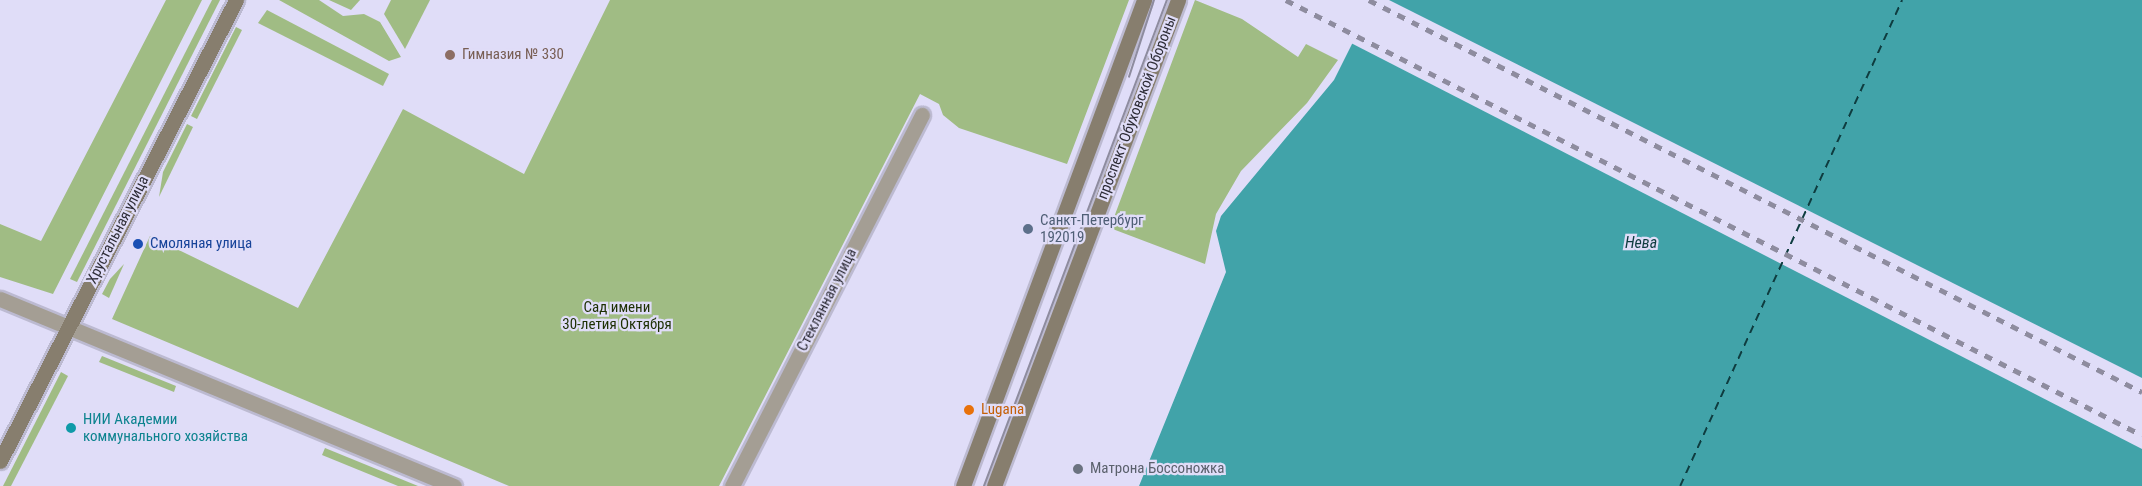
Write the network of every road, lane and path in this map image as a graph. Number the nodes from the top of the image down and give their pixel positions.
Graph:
1 (236, 0) edge
2 (1144, 0) edge
3 (1178, 0) edge
4 (922, 115) dead end
5 (0, 299) edge
6 (69, 327) junction
7 (0, 460) edge
8 (454, 486) edge
9 (732, 486) edge
10 (963, 486) edge
11 (994, 486) edge

1 - 6 main road, Хрустальная улица
2 - 10 main road, проспект Обуховской Обороны
3 - 11 main road, проспект Обуховской Обороны
4 - 9 street, Стеклянная улица
5 - 6 street
6 - 7 main road, Хрустальная улица
6 - 8 street

